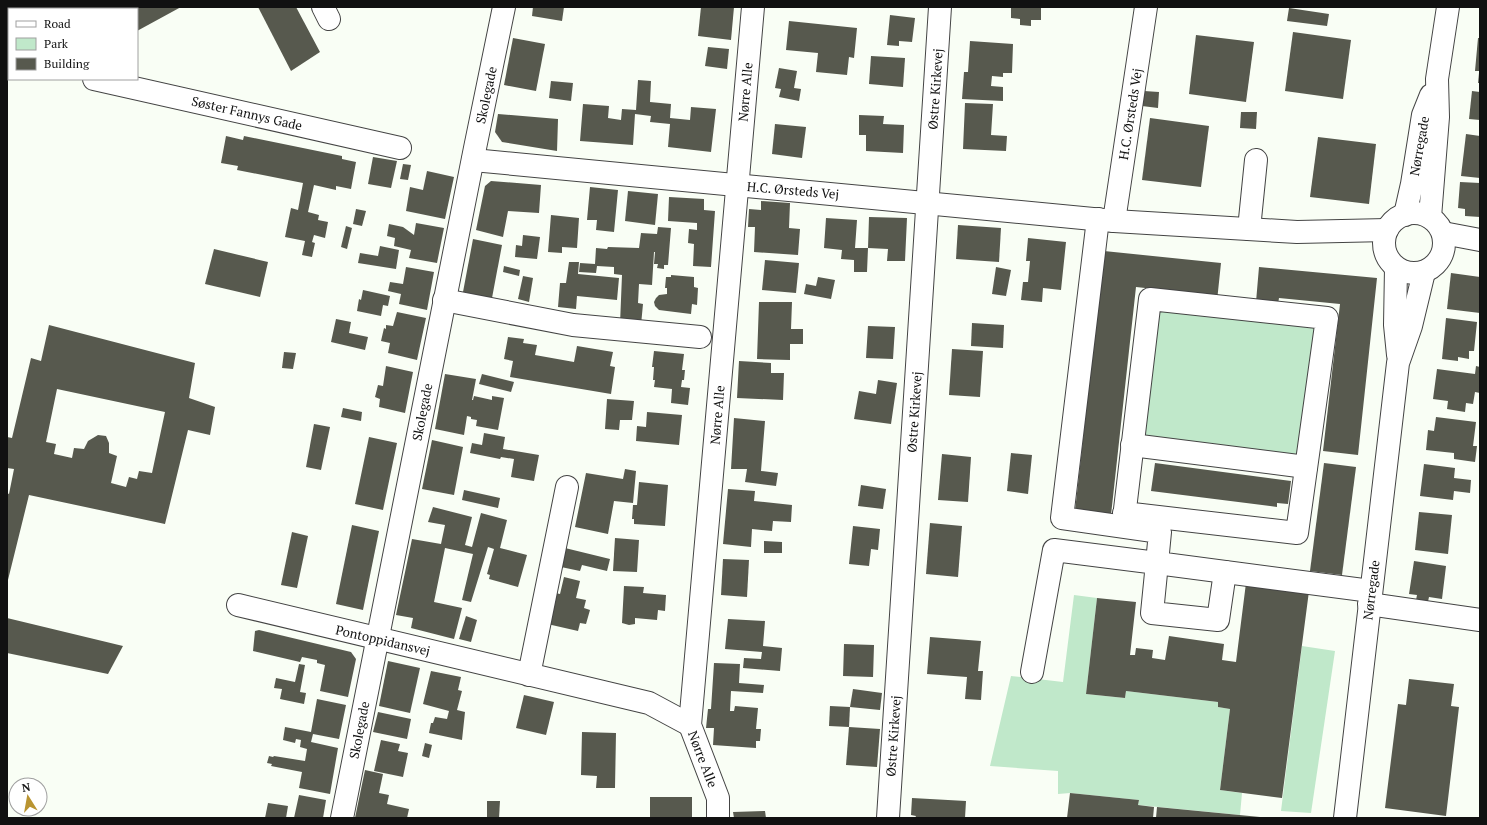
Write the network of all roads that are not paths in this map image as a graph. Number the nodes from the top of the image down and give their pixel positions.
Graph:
1 (504, 7) edge
2 (753, 7) edge
3 (940, 7) edge
4 (1146, 7) edge
5 (1448, 7) edge
6 (1437, 79) junction
7 (98, 80) edge
8 (400, 148) dead end
9 (472, 160) junction
10 (1256, 160) dead end
11 (737, 185) junction
12 (927, 203) junction
13 (1405, 215) junction
14 (1106, 220) junction
15 (1249, 229) junction
16 (1438, 234) junction
17 (1386, 239) junction
18 (1480, 240) edge
19 (1480, 252) edge
20 (1396, 268) junction
21 (1424, 272) junction
22 (444, 300) junction
23 (700, 337) dead end
24 (1398, 363) junction
25 (1132, 445) junction
26 (1306, 467) junction
27 (567, 487) dead end
28 (1123, 520) junction
29 (1157, 563) junction
30 (1224, 572) junction
31 (1370, 598) junction
32 (238, 605) dead end
33 (1480, 620) edge
34 (377, 639) junction
35 (1032, 672) dead end
36 (529, 675) junction
37 (690, 726) junction
38 (342, 818) edge
39 (718, 818) edge
40 (888, 818) edge
41 (1344, 818) edge

1 - 9 street, Skolegade
2 - 11 street, Nørre Alle
3 - 12 street, Østre Kirkevej
4 - 14 street, H.C. Ørsteds Vej
5 - 6 street, Nørregade
6 - 13 street, Nørregade
6 - 16 street, Nørregade
7 - 8 street, Søster Fannys Gade
9 - 11 street, H.C. Ørsteds Vej
9 - 22 street, Skolegade
10 - 15 street
11 - 12 street, H.C. Ørsteds Vej
11 - 37 street, Nørre Alle
12 - 14 street, H.C. Ørsteds Vej
12 - 40 street, Østre Kirkevej
13 - 16 street
13 - 17 street
14 - 15 street, H.C. Ørsteds Vej
14 - 28 street
15 - 17 street, H.C. Ørsteds Vej
16 - 18 street
16 - 19 street
16 - 21 street
17 - 20 street
20 - 21 street
20 - 24 street, Nørregade
21 - 24 street, Nørregade
22 - 23 street
22 - 34 street, Skolegade
24 - 31 street, Nørregade
25 - 26 street
25 - 26 street
25 - 28 street
26 - 28 street
27 - 36 street
28 - 29 street
29 - 30 street
29 - 30 street
29 - 35 street
30 - 31 street
31 - 33 street
31 - 41 street, Nørregade
32 - 34 street, Pontoppidansvej
34 - 36 street, Pontoppidansvej
34 - 38 street, Skolegade
36 - 37 street, Pontoppidansvej
37 - 39 street, Nørre Alle

